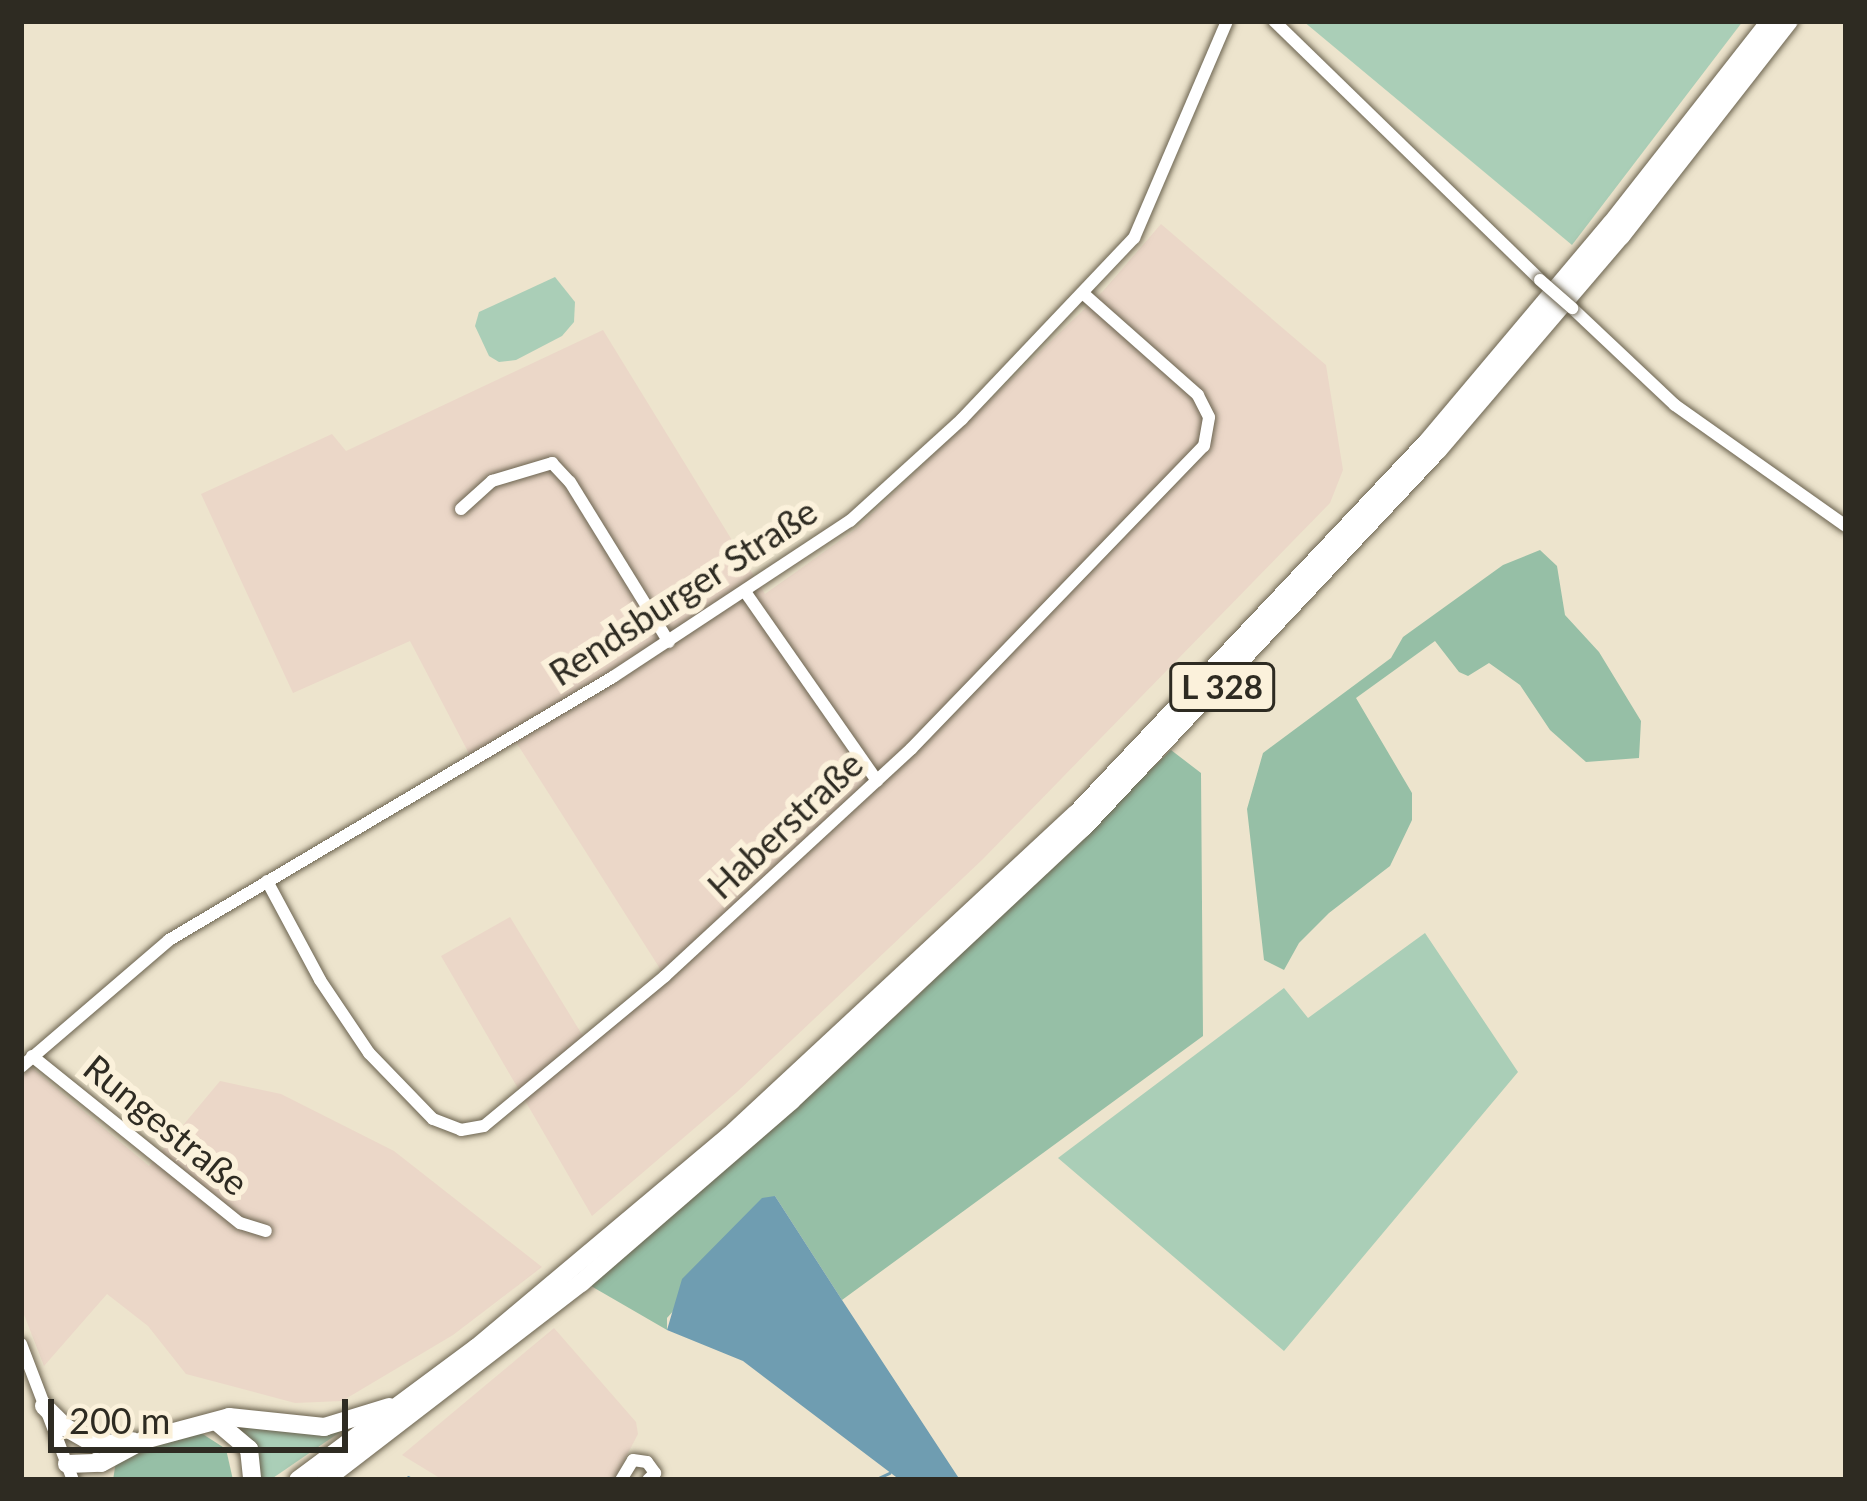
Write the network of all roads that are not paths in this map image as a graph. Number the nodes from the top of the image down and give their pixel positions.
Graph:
1 (1227, 21) edge
2 (1274, 21) edge
3 (1770, 21) edge
4 (1789, 21) edge
5 (1085, 295) junction
6 (461, 509) dead end
7 (1846, 526) edge
8 (746, 593) junction
9 (669, 642) junction
10 (877, 781) junction
11 (267, 881) junction
12 (27, 1061) edge
13 (266, 1231) dead end
14 (21, 1344) edge
15 (410, 1400) junction
16 (44, 1406) junction
17 (217, 1422) junction
18 (400, 1426) junction
19 (96, 1463) edge
20 (70, 1472) edge
21 (252, 1480) edge
22 (298, 1480) edge
23 (325, 1480) edge
24 (341, 1480) edge
25 (621, 1480) edge
26 (648, 1480) edge

1 - 5 street, Rendsburger Straße
2 - 7 street, bridge
3 - 15 highway, L 328
4 - 18 highway, L 328
5 - 8 street, Rendsburger Straße
5 - 10 street, Haberstraße
6 - 9 street
8 - 9 street, Rendsburger Straße
8 - 10 street
9 - 11 street, Rendsburger Straße
10 - 11 street, Haberstraße
11 - 12 street, Rendsburger Straße
12 - 13 street, Rungestraße
14 - 16 street
15 - 17 highway
15 - 22 highway, L 328
16 - 19 highway
16 - 20 street
17 - 19 highway
17 - 21 highway
18 - 23 highway, L 328
18 - 24 highway
19 - 20 highway
25 - 26 street

